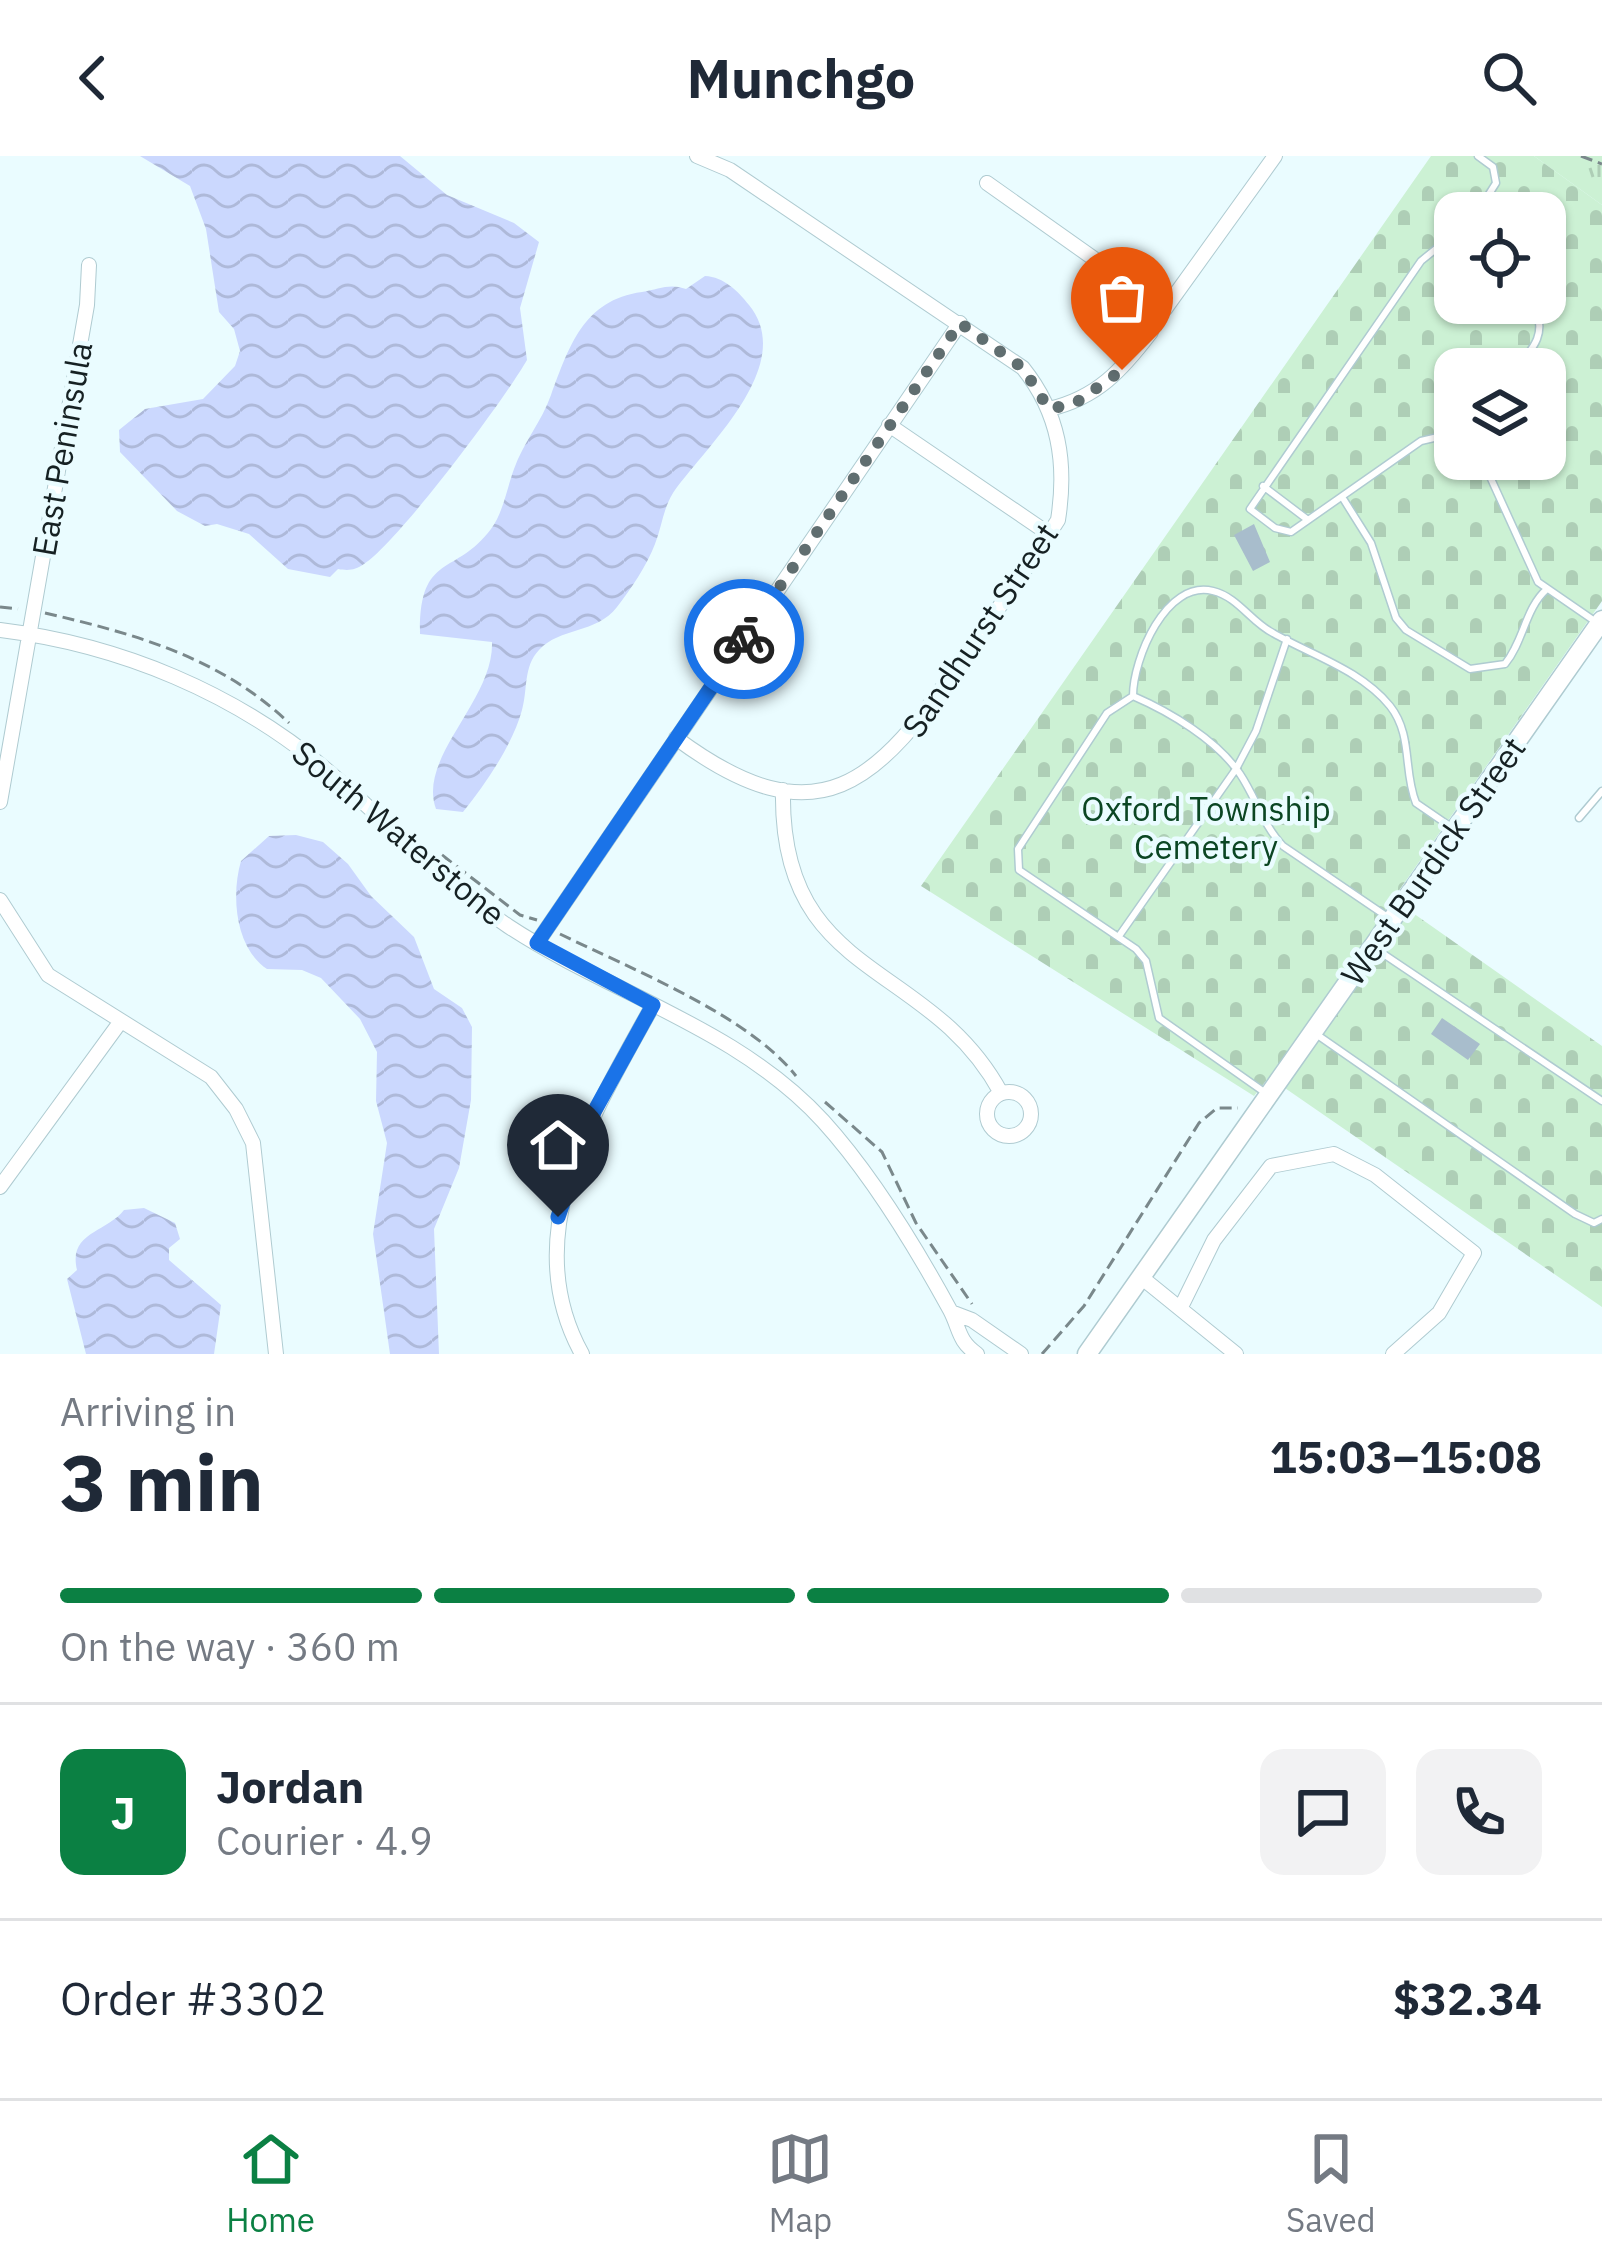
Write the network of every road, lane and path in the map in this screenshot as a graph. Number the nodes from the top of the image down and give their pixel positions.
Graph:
1 (697, 156) edge
2 (1275, 156) edge
3 (1478, 156) edge
4 (1581, 156) edge
5 (1602, 164) edge
6 (987, 182) dead end
7 (1491, 192) edge
8 (1434, 250) edge
9 (89, 265) dead end
10 (1158, 304) junction
11 (960, 323) junction
12 (1151, 332) dead end
13 (1106, 363) dead end
14 (1049, 409) junction
15 (889, 425) junction
16 (1434, 438) edge
17 (1491, 480) edge
18 (1263, 486) junction
19 (1344, 499) junction
20 (1310, 521) junction
21 (1049, 534) junction
22 (1547, 589) junction
23 (1600, 622) edge
24 (0, 630) edge
25 (31, 634) junction
26 (1287, 639) junction
27 (1133, 697) junction
28 (676, 738) junction
29 (1236, 769) junction
30 (783, 790) junction
31 (1602, 791) edge
32 (0, 802) edge
33 (1579, 818) dead end
34 (1455, 830) junction
35 (0, 900) edge
36 (1392, 920) junction
37 (1119, 936) junction
38 (537, 943) junction
39 (1373, 947) junction
40 (653, 1005) junction
41 (121, 1021) junction
42 (1313, 1032) junction
43 (1001, 1093) dead end
44 (1267, 1099) junction
45 (1602, 1101) edge
46 (1239, 1108) dead end
47 (0, 1186) edge
48 (1602, 1219) edge
49 (1141, 1277) junction
50 (1180, 1307) junction
51 (951, 1312) junction
52 (276, 1354) edge
53 (582, 1354) edge
54 (977, 1354) edge
55 (1021, 1354) edge
56 (1042, 1354) edge
57 (1087, 1354) edge
58 (1236, 1354) edge
59 (1393, 1354) edge

1 - 11 street
2 - 10 street
3 - 7 lane
4 - 5 path
6 - 10 street
8 - 18 lane
9 - 25 street, East Peninsula
10 - 13 path
11 - 14 street
11 - 15 street
12 - 14 street
14 - 21 street, Sandhurst Street
15 - 21 street
15 - 28 street
16 - 19 lane
17 - 22 lane
18 - 20 lane
18 - 20 lane
19 - 20 lane
19 - 22 lane
21 - 30 street, Sandhurst Street
22 - 23 lane
23 - 34 street, West Burdick Street
24 - 25 street, South Waterstone
25 - 32 street, East Peninsula
25 - 38 street, South Waterstone
26 - 27 lane
26 - 29 lane
26 - 34 lane
27 - 29 lane
27 - 37 lane
28 - 30 street, Sandhurst Street
28 - 38 street
29 - 36 lane
29 - 37 lane
30 - 43 street
31 - 33 lane
34 - 36 street, West Burdick Street
35 - 41 street
36 - 39 street, West Burdick Street
37 - 44 lane
38 - 40 street, South Waterstone
39 - 42 street, West Burdick Street
39 - 45 lane
40 - 51 street, South Waterstone
40 - 53 street
41 - 47 street
41 - 52 street
42 - 44 street, West Burdick Street
42 - 48 lane
44 - 49 street, West Burdick Street
46 - 56 path
49 - 50 street
49 - 57 street, West Burdick Street
50 - 58 street
50 - 59 street
51 - 54 street, South Waterstone
51 - 55 street, South Waterstone

